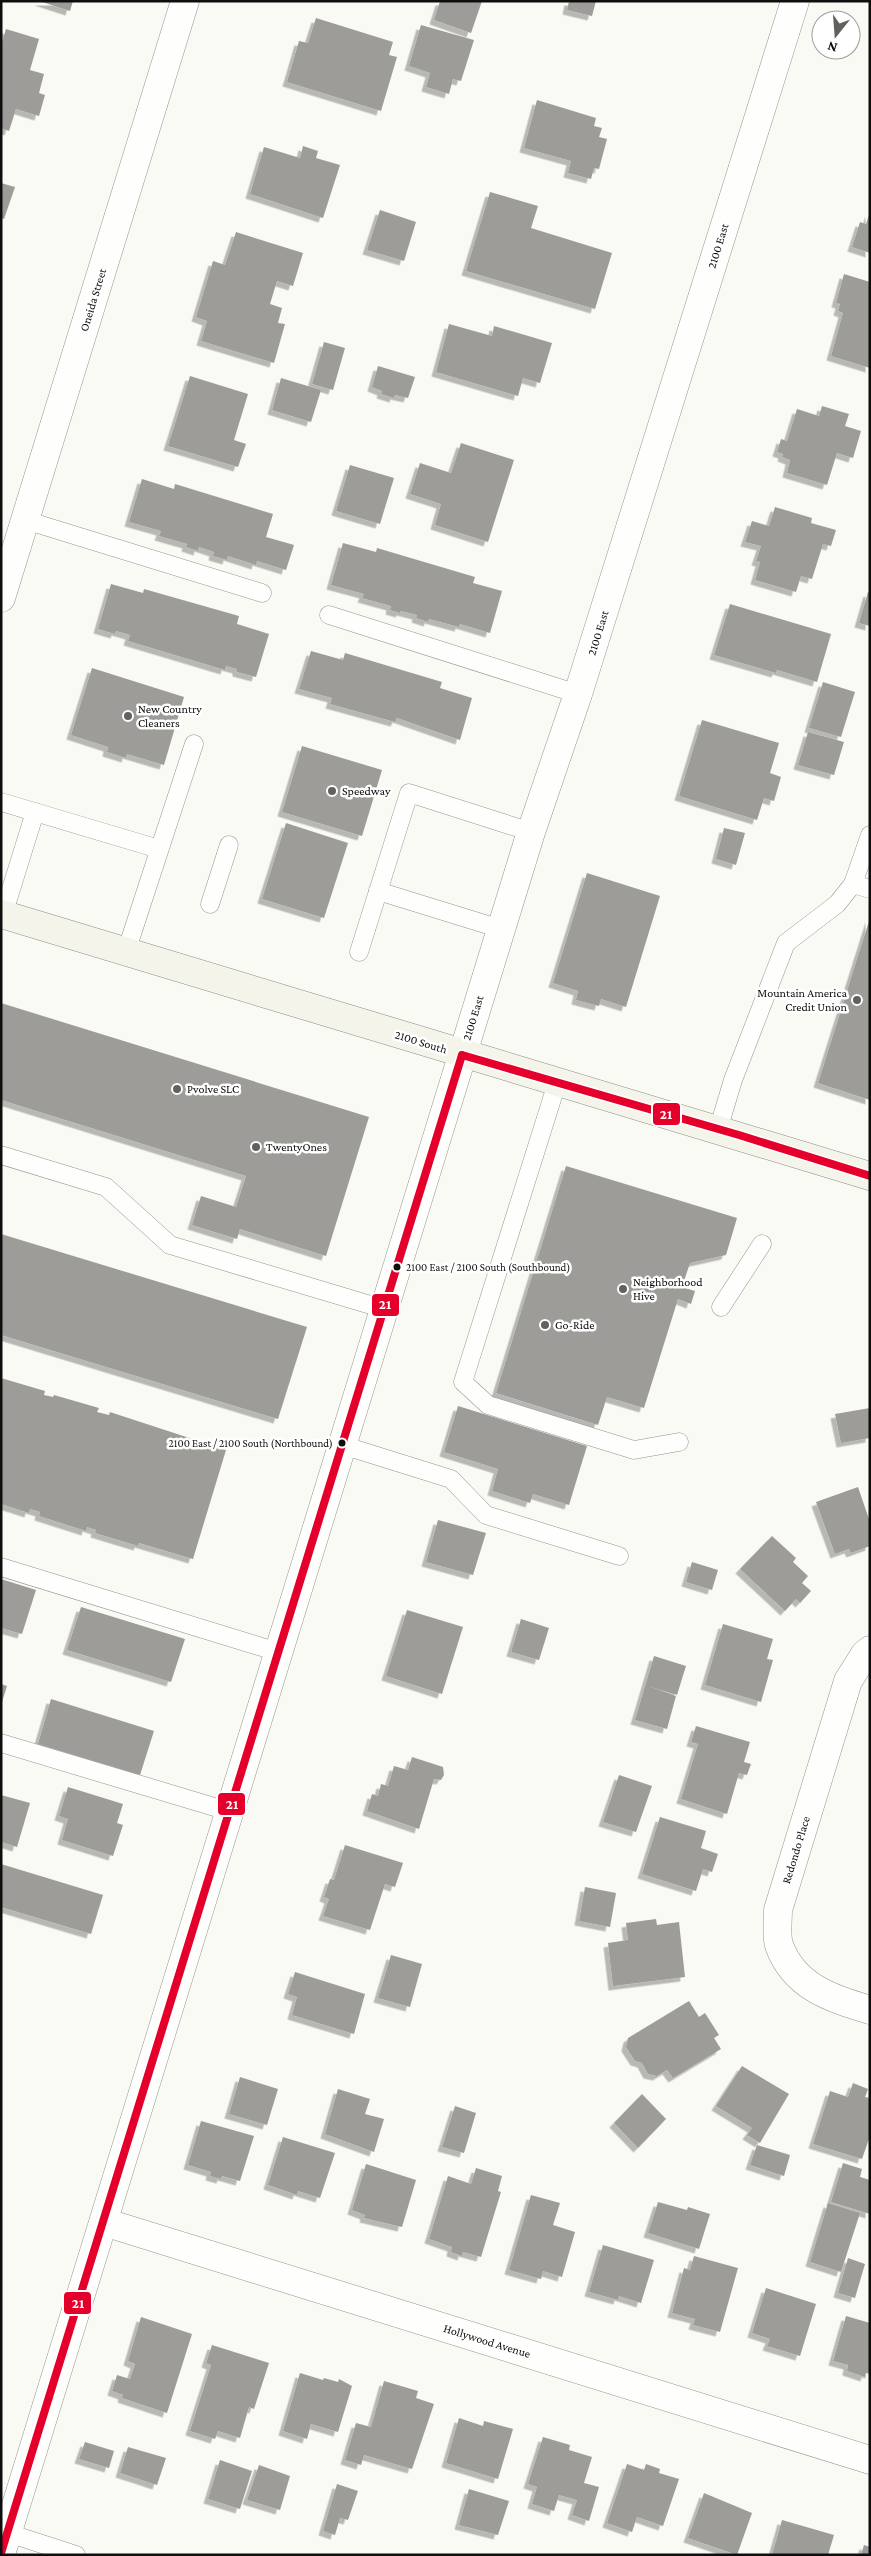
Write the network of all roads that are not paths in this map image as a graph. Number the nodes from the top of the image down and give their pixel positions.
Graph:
1 (185, 1) edge
2 (794, 1) edge
3 (25, 520) junction
4 (262, 593) dead end
5 (1, 598) edge
6 (329, 615) dead end
7 (578, 694) junction
8 (194, 744) dead end
9 (1, 802) edge
10 (35, 812) junction
11 (531, 832) junction
12 (870, 835) edge
13 (229, 845) dead end
14 (160, 849) junction
15 (853, 884) junction
16 (870, 889) edge
17 (378, 891) junction
18 (210, 904) dead end
19 (2, 914) edge
20 (500, 929) junction
21 (126, 952) junction
22 (359, 952) dead end
23 (462, 1055) junction
24 (557, 1083) junction
25 (718, 1130) junction
26 (1, 1155) edge
27 (870, 1176) edge
28 (762, 1244) dead end
29 (721, 1307) dead end
30 (384, 1309) junction
31 (679, 1442) dead end
32 (342, 1445) junction
33 (619, 1556) dead end
34 (1, 1567) edge
35 (870, 1650) edge
36 (278, 1652) junction
37 (1, 1743) edge
38 (231, 1812) junction
39 (870, 2010) edge
40 (104, 2222) junction
41 (870, 2460) edge
42 (5, 2543) edge
43 (76, 2555) edge

1 - 3 street, Oneida Street
2 - 7 street, 2100 East
3 - 4 lane
3 - 5 street, Oneida Street
6 - 7 lane
7 - 11 street, 2100 East
8 - 14 lane
9 - 10 lane
10 - 14 lane
10 - 19 lane
11 - 17 lane
11 - 20 street, 2100 East
12 - 15 lane
13 - 18 lane
14 - 21 lane
15 - 16 lane
15 - 25 lane
17 - 20 lane
17 - 22 lane
19 - 21 main road, 2100 South
20 - 23 street, 2100 East
21 - 23 main road, 2100 South
23 - 24 main road, 2100 South
23 - 30 street, 2100 East
24 - 25 main road, 2100 South
24 - 31 lane
25 - 27 main road, 2100 South
26 - 30 lane
28 - 29 lane
30 - 32 street, 2100 East
32 - 33 lane
32 - 36 street, 2100 East
34 - 36 lane
35 - 39 street, Redondo Place
36 - 38 street, 2100 East
37 - 38 lane
38 - 40 street, 2100 East
40 - 41 street, Hollywood Avenue
40 - 42 street, 2100 East
42 - 43 lane

